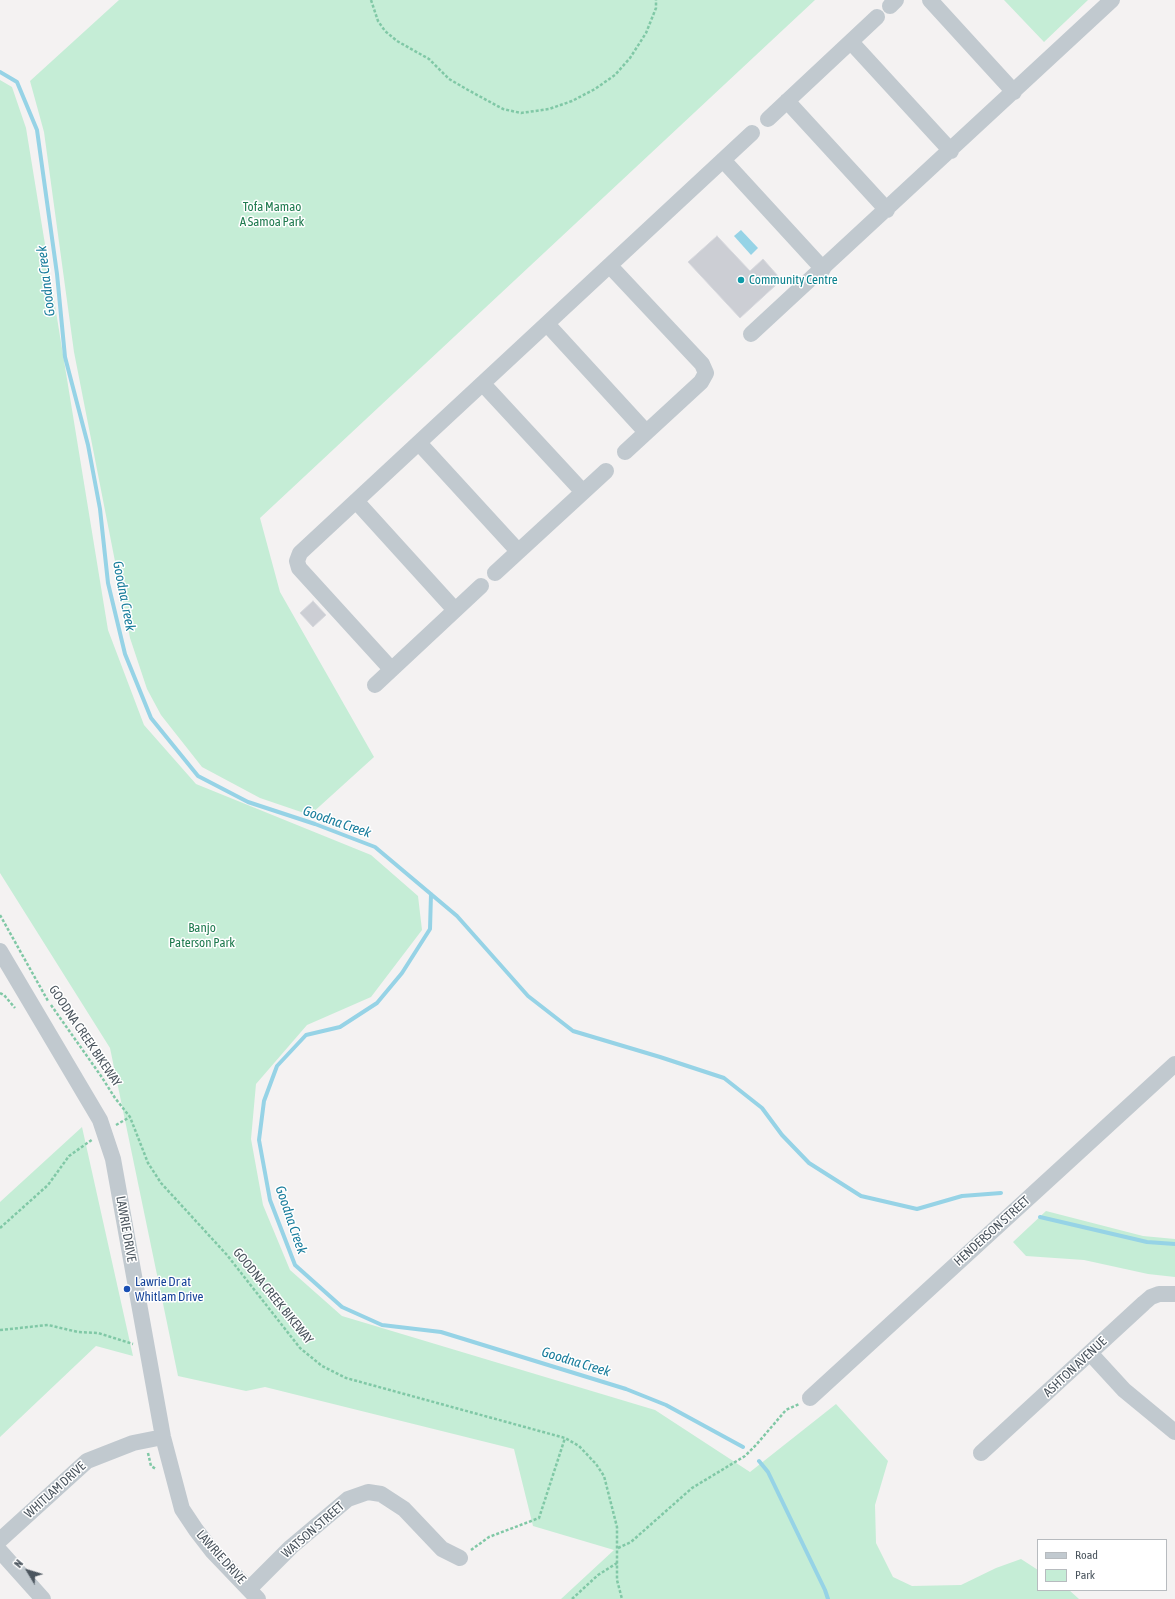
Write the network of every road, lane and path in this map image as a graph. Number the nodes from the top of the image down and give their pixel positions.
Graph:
1 (371, 0) edge
2 (656, 0) edge
3 (930, 0) edge
4 (1112, 0) edge
5 (877, 17) dead end
6 (851, 42) junction
7 (1014, 92) junction
8 (787, 100) junction
9 (768, 119) dead end
10 (752, 133) dead end
11 (951, 150) junction
12 (723, 160) junction
13 (887, 210) junction
14 (610, 266) junction
15 (823, 269) junction
16 (547, 324) junction
17 (751, 334) dead end
18 (483, 384) junction
19 (646, 432) junction
20 (419, 442) junction
21 (626, 452) dead end
22 (606, 471) dead end
23 (583, 492) junction
24 (356, 502) junction
25 (518, 551) junction
26 (495, 573) dead end
27 (481, 586) dead end
28 (455, 610) junction
29 (391, 669) junction
30 (375, 684) dead end
31 (0, 915) edge
32 (1, 958) edge
33 (1175, 1064) edge
34 (104, 1132) junction
35 (0, 1228) edge
36 (1175, 1294) edge
37 (0, 1330) edge
38 (136, 1346) dead end
39 (1090, 1353) junction
40 (810, 1398) joint
41 (1175, 1432) edge
42 (163, 1437) junction
43 (564, 1438) junction
44 (981, 1453) dead end
45 (0, 1540) edge
46 (618, 1548) junction
47 (0, 1551) edge
48 (460, 1558) joint
49 (618, 1563) junction
50 (254, 1594) edge
51 (43, 1599) edge
52 (572, 1599) edge
53 (622, 1599) edge

1 - 2 path
3 - 7 street
4 - 7 street
5 - 6 street
6 - 8 street
6 - 11 street
7 - 11 street
8 - 9 street
8 - 13 street
10 - 12 street
11 - 13 street
12 - 14 street
12 - 15 street
13 - 15 street
14 - 16 street
14 - 19 street
15 - 17 street
16 - 18 street
16 - 19 street
18 - 20 street
18 - 23 street
19 - 21 street
20 - 24 street
20 - 25 street
22 - 23 street
23 - 25 street
24 - 28 street
24 - 29 street
25 - 26 street
27 - 28 street
28 - 29 street
29 - 30 street
31 - 43 path, GOODNA CREEK BIKEWAY
32 - 34 street, LAWRIE DRIVE
33 - 40 street, HENDERSON STREET
34 - 35 path
34 - 42 street, LAWRIE DRIVE
36 - 39 street, ASHTON AVENUE
37 - 38 path
39 - 41 street
39 - 44 street, ASHTON AVENUE
40 - 46 path
42 - 45 street, WHITLAM DRIVE
42 - 50 street, LAWRIE DRIVE
43 - 46 path, GOODNA CREEK BIKEWAY
43 - 48 path
46 - 49 path, GOODNA CREEK BIKEWAY
47 - 51 street
48 - 50 street, WATSON STREET
49 - 52 path
49 - 53 path, GOODNA CREEK BIKEWAY

